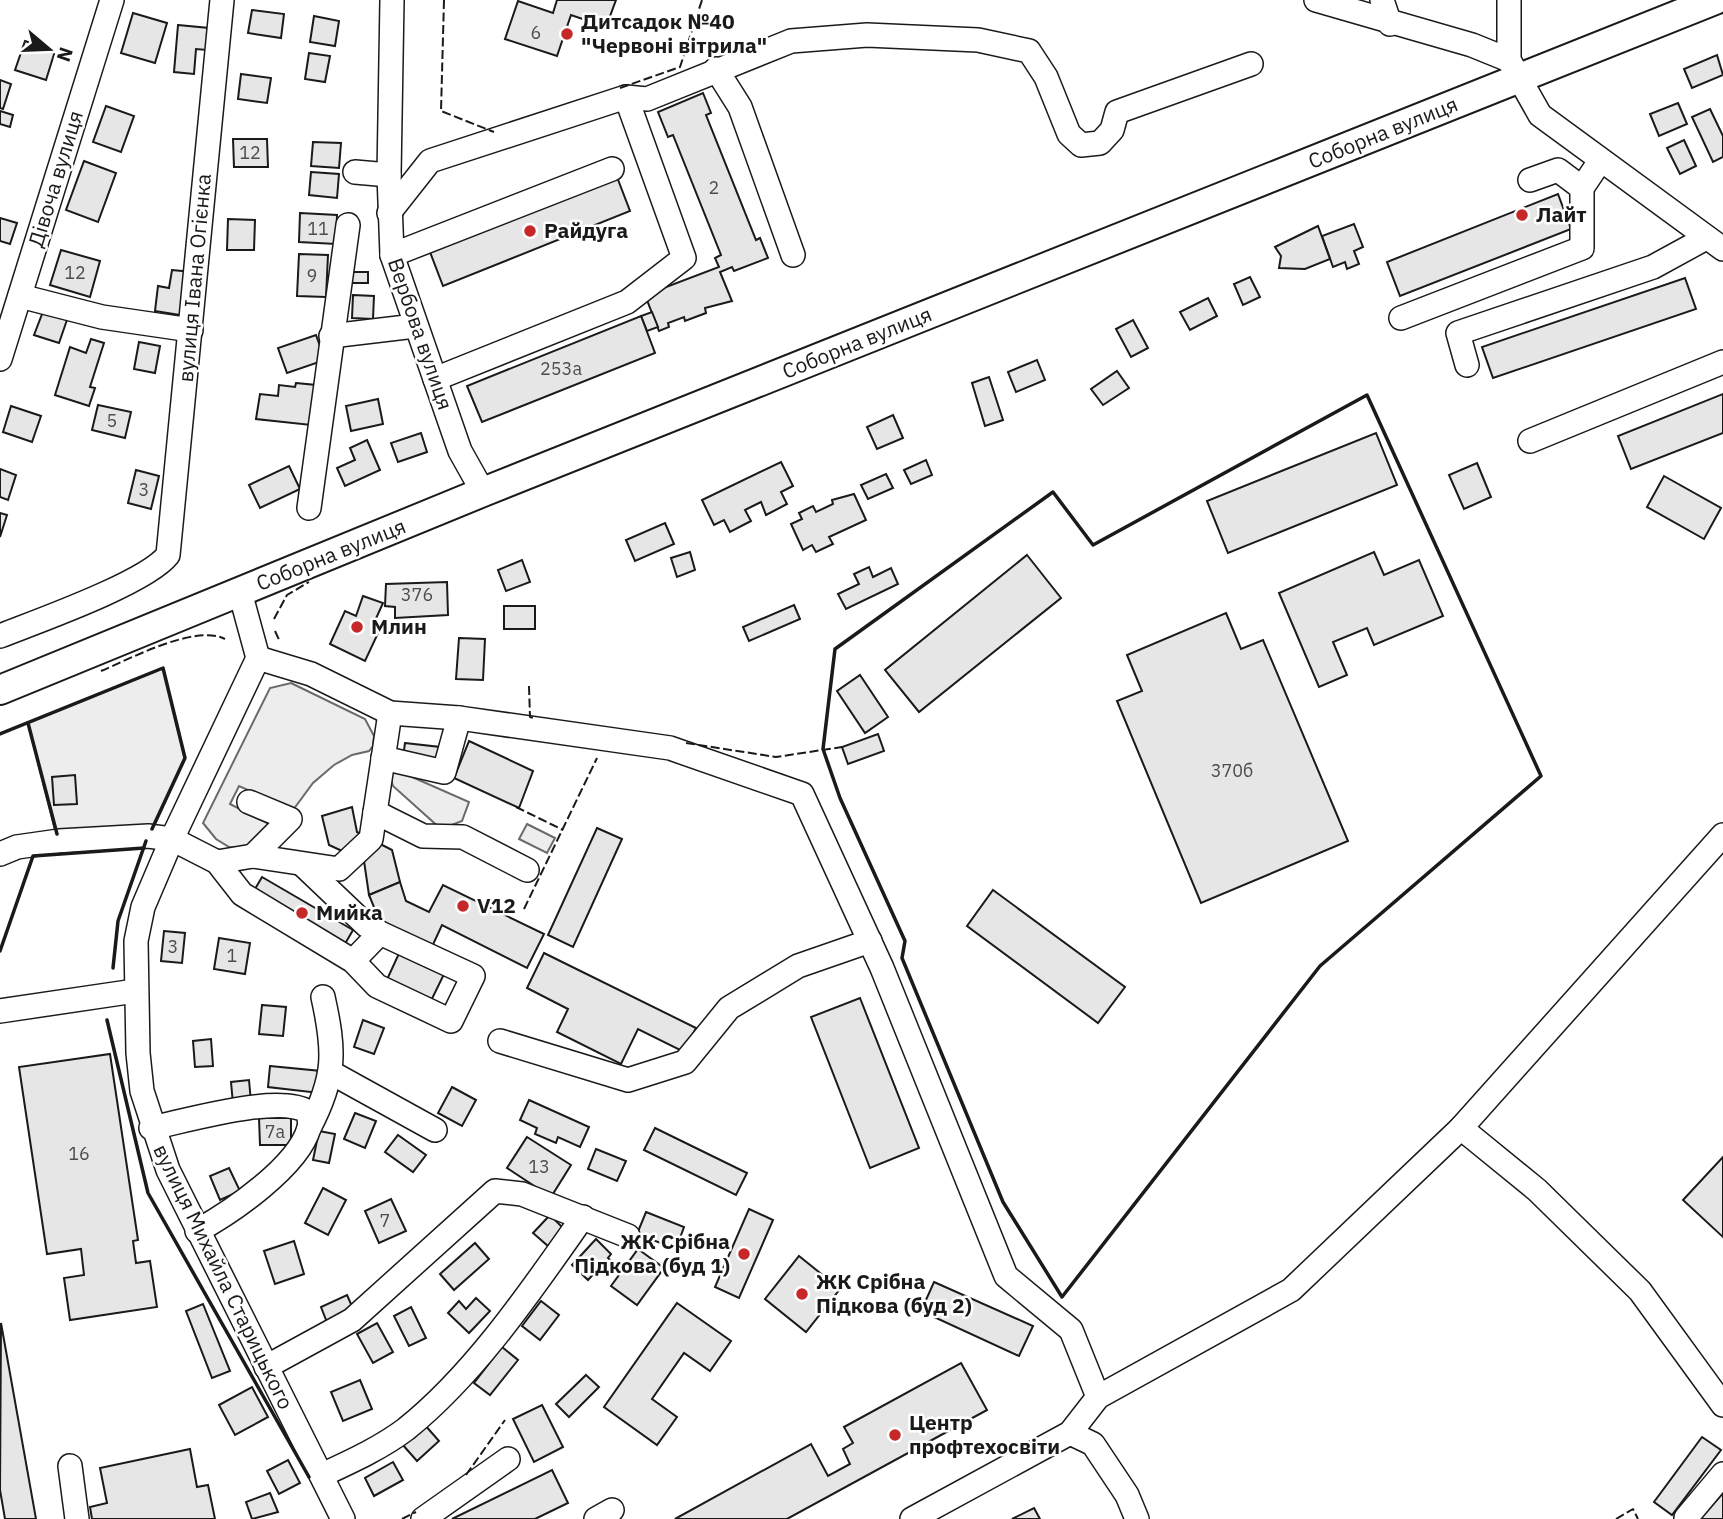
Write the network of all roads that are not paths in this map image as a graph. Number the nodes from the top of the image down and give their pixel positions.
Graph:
1 (112, 0) edge
2 (222, 0) edge
3 (392, 0) edge
4 (1317, 0) edge
5 (1382, 0) edge
6 (1509, 0) edge
7 (1715, 0) edge
8 (1390, 24) junction
9 (1251, 64) dead end
10 (716, 69) junction
11 (1513, 69) junction
12 (626, 97) junction
13 (1600, 161) junction
14 (612, 169) dead end
15 (355, 173) dead end
16 (389, 175) junction
17 (1530, 180) dead end
18 (1582, 188) junction
19 (389, 213) junction
20 (348, 225) dead end
21 (1714, 244) edge
22 (392, 255) junction
23 (793, 255) dead end
24 (20, 296) junction
25 (1401, 318) dead end
26 (415, 326) junction
27 (191, 330) junction
28 (331, 336) junction
29 (0, 359) edge
30 (1723, 362) edge
31 (1467, 365) dead end
32 (435, 379) junction
33 (1530, 441) dead end
34 (483, 492) junction
35 (309, 508) dead end
36 (240, 592) junction
37 (0, 636) edge
38 (258, 658) junction
39 (0, 691) edge
40 (390, 713) junction
41 (459, 718) junction
42 (383, 758) junction
43 (249, 802) dead end
44 (375, 812) junction
45 (1723, 835) edge
46 (172, 839) junction
47 (0, 854) edge
48 (253, 856) junction
49 (217, 862) junction
50 (303, 865) junction
51 (527, 870) dead end
52 (380, 933) junction
53 (870, 941) junction
54 (353, 961) junction
55 (135, 991) junction
56 (323, 997) dead end
57 (0, 1011) edge
58 (500, 1041) dead end
59 (330, 1072) junction
60 (151, 1128) junction
61 (310, 1128) junction
62 (1461, 1128) junction
63 (435, 1130) dead end
64 (583, 1216) junction
65 (197, 1231) junction
66 (628, 1236) dead end
67 (266, 1367) junction
68 (1699, 1371) junction
69 (1723, 1376) edge
70 (1098, 1397) junction
71 (1723, 1405) edge
72 (1070, 1433) junction
73 (508, 1459) dead end
74 (70, 1466) dead end
75 (1723, 1474) edge
76 (322, 1475) junction
77 (1685, 1518) edge
78 (77, 1519) edge
79 (343, 1519) edge
80 (423, 1519) edge
81 (912, 1519) edge
82 (1137, 1519) edge

1 - 24 street, Дівоча вулиця
2 - 27 street, вулиця Івана Огієнка
3 - 16 street, Вербова вулиця
4 - 8 street
5 - 8 street
6 - 11 street
7 - 11 main road, Соборна вулиця
8 - 11 street
9 - 10 street
10 - 12 street
10 - 23 street
11 - 13 street
11 - 34 main road, Соборна вулиця
12 - 19 street
12 - 32 street
13 - 18 street
13 - 21 street
14 - 22 street
15 - 16 street
16 - 19 street, Вербова вулиця
17 - 18 street
18 - 25 street
19 - 22 street, Вербова вулиця
20 - 28 street
21 - 31 street
22 - 26 street, Вербова вулиця
24 - 27 street
24 - 29 street, Дівоча вулиця
26 - 28 street
26 - 32 street, Вербова вулиця
27 - 37 street, вулиця Івана Огієнка
28 - 35 street
30 - 33 street
32 - 34 street, Вербова вулиця
34 - 36 main road, Соборна вулиця
36 - 38 street
36 - 39 main road, Соборна вулиця
38 - 40 street
38 - 46 street, вулиця Михайла Старицького
40 - 41 street
40 - 42 street
41 - 42 street
41 - 53 street
42 - 44 street
43 - 48 street
44 - 50 street
44 - 51 street
45 - 62 street
46 - 47 street
46 - 49 street
46 - 55 street, вулиця Михайла Старицького
48 - 49 street
48 - 50 street
49 - 54 street
50 - 52 street
52 - 54 street
52 - 54 street
53 - 58 street
53 - 70 street
55 - 57 street
55 - 60 street, вулиця Михайла Старицького
56 - 59 street
59 - 61 street
59 - 63 street
60 - 61 street
60 - 65 street, вулиця Михайла Старицького
61 - 65 street
62 - 68 street
62 - 70 street
64 - 66 street
64 - 67 street
64 - 76 street
65 - 67 street, вулиця Михайла Старицького
67 - 76 street, вулиця Михайла Старицького
68 - 69 street
68 - 71 street
70 - 72 street
72 - 81 street
72 - 82 street
73 - 80 street
74 - 78 street
75 - 77 street
76 - 79 street, вулиця Михайла Старицького

